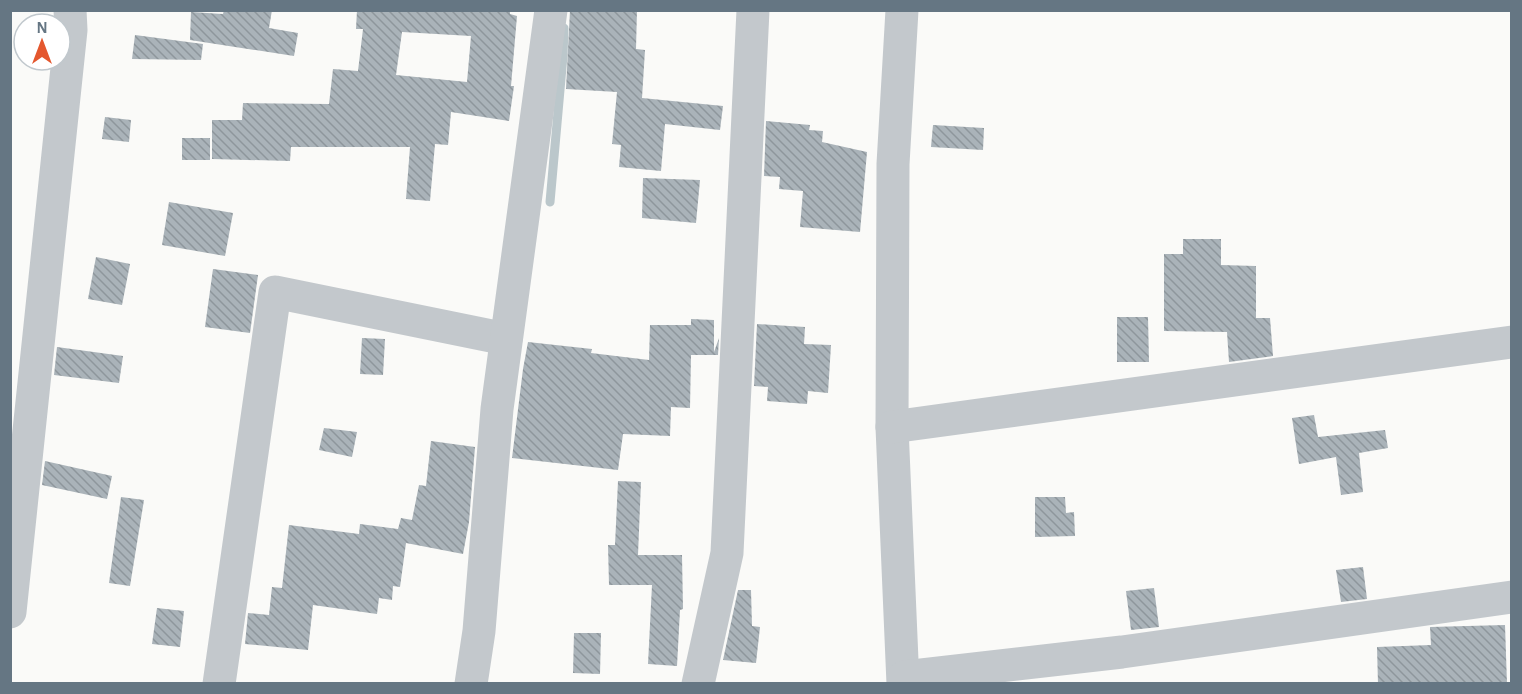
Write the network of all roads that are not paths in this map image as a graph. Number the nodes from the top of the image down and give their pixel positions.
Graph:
1 (70, 10) edge
2 (551, 10) edge
3 (753, 10) edge
4 (902, 10) edge
5 (506, 339) junction
6 (1512, 342) edge
7 (892, 427) junction
8 (1512, 597) edge
9 (10, 612) edge
10 (904, 680) edge
11 (219, 684) edge
12 (471, 684) edge
13 (698, 684) edge

1 - 9 street
2 - 5 street
3 - 13 street
4 - 7 street
5 - 11 street
5 - 12 street
6 - 7 street
7 - 10 street
8 - 10 street

